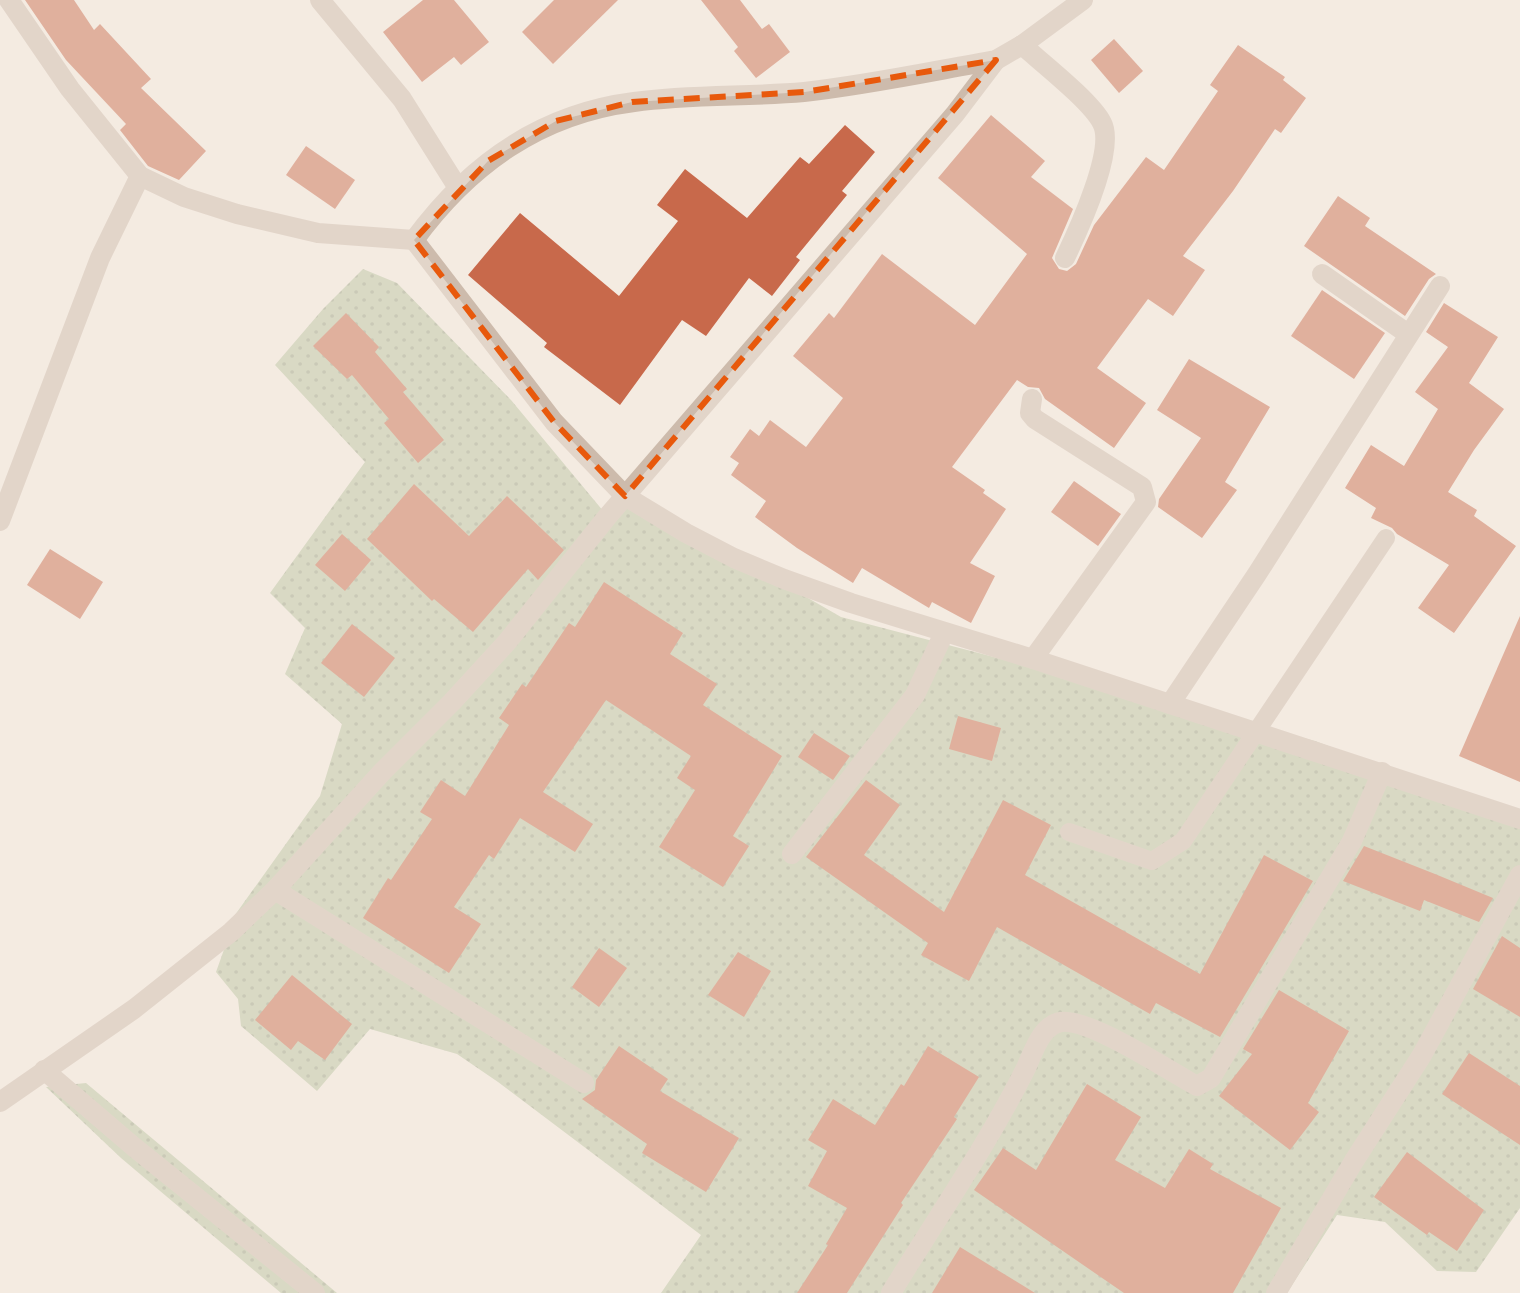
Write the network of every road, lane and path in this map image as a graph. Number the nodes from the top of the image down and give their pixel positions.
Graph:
1 (9, 0) edge
2 (320, 0) edge
3 (1083, 0) edge
4 (1022, 45) junction
5 (996, 60) junction
6 (140, 176) junction
7 (458, 188) junction
8 (414, 240) junction
9 (1065, 258) dead end
10 (1322, 274) dead end
11 (1440, 286) dead end
12 (1408, 334) junction
13 (1032, 399) dead end
14 (625, 496) junction
15 (0, 521) edge
16 (1386, 538) dead end
17 (944, 633) junction
18 (1033, 659) junction
19 (1170, 704) junction
20 (1256, 731) junction
21 (1382, 772) junction
22 (1520, 819) edge
23 (1069, 832) dead end
24 (792, 854) dead end
25 (1519, 877) edge
26 (275, 890) junction
27 (44, 1070) junction
28 (584, 1083) dead end
29 (0, 1102) edge
30 (315, 1293) edge
31 (891, 1293) edge
32 (1276, 1293) edge

1 - 6 street
2 - 7 street
3 - 4 street
4 - 5 street
4 - 9 street
5 - 7 street
5 - 14 street
6 - 8 street
6 - 15 street
7 - 8 street
8 - 14 street
10 - 12 street
11 - 12 street
12 - 19 street
13 - 18 street
14 - 17 street
14 - 26 street
16 - 20 lane
17 - 18 street
17 - 24 street
18 - 19 street
19 - 20 street
20 - 21 street
20 - 23 lane
21 - 22 street
21 - 31 street
25 - 32 street
26 - 27 street
26 - 28 street
27 - 29 street
27 - 30 street

